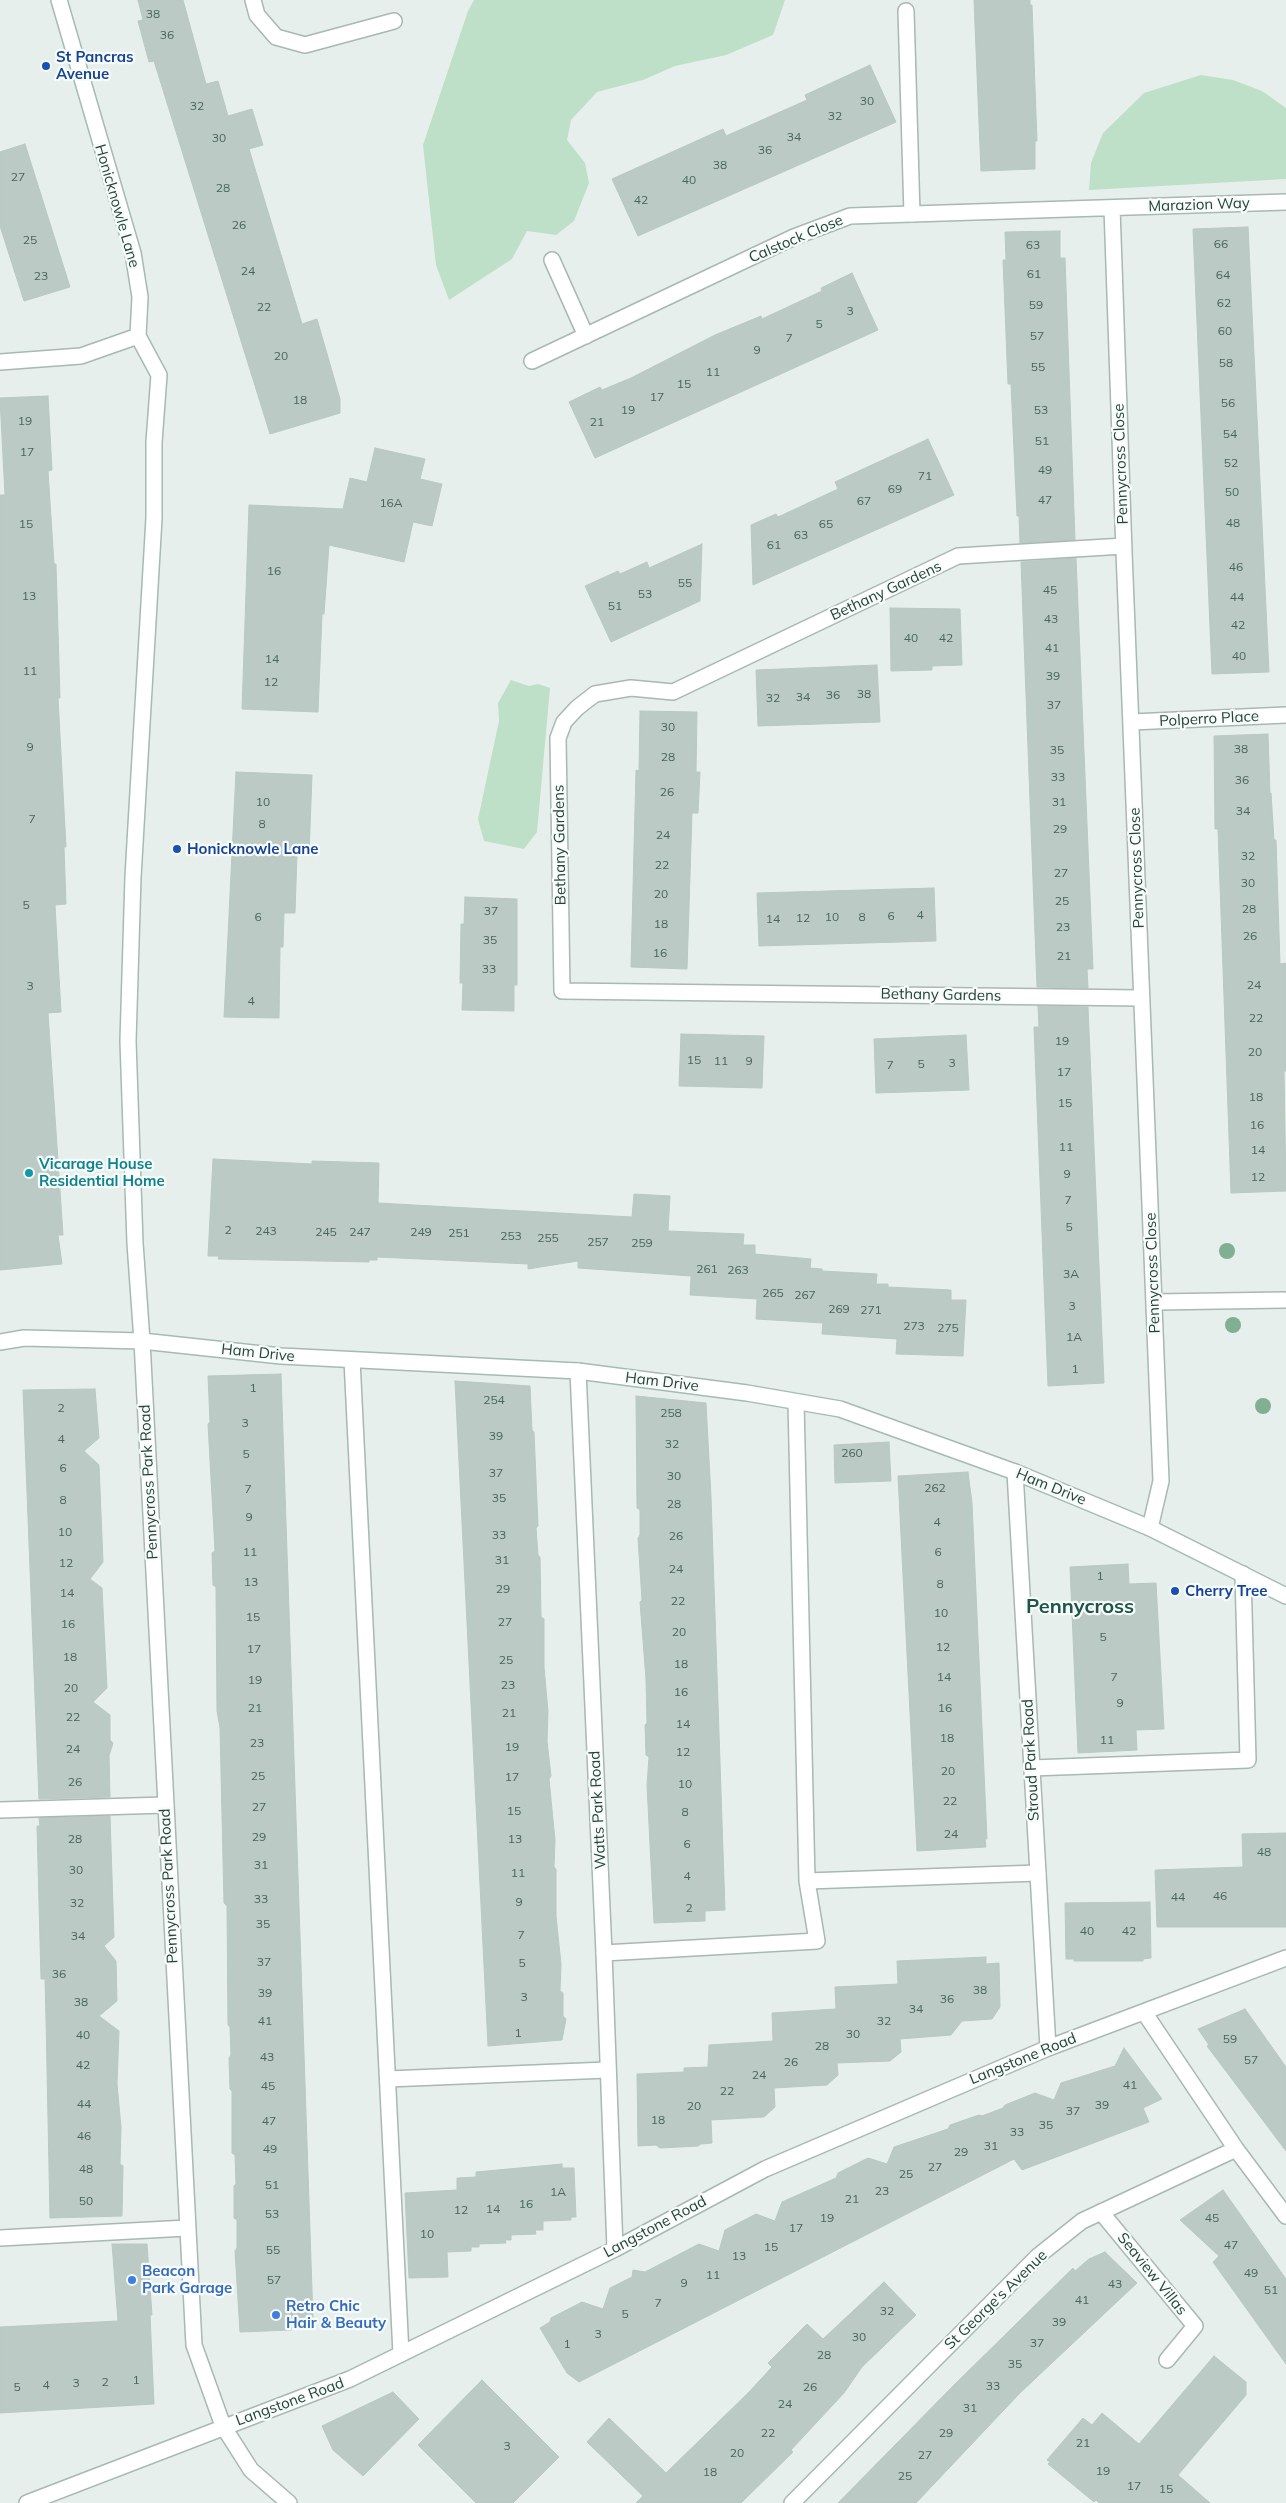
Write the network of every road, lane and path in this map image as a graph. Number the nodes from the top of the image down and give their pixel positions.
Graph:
1 (59, 0) edge
2 (253, 0) edge
3 (906, 12) dead end
4 (394, 21) dead end
5 (1286, 202) edge
6 (1112, 208) junction
7 (912, 214) junction
8 (552, 260) dead end
9 (138, 336) junction
10 (586, 336) junction
11 (532, 361) dead end
12 (0, 362) edge
13 (1124, 546) junction
14 (1286, 715) edge
15 (1132, 722) junction
16 (1141, 998) junction
17 (1284, 1300) dead end
18 (1155, 1302) junction
19 (142, 1341) junction
20 (0, 1342) edge
21 (352, 1360) junction
22 (578, 1371) junction
23 (796, 1402) junction
24 (1015, 1472) junction
25 (1150, 1528) junction
26 (1243, 1574) junction
27 (1286, 1596) edge
28 (1032, 1768) junction
29 (165, 1805) junction
30 (0, 1810) edge
31 (1038, 1873) junction
32 (807, 1881) junction
33 (604, 1953) junction
34 (1286, 1958) edge
35 (1144, 2012) junction
36 (1048, 2048) junction
37 (607, 2070) junction
38 (388, 2079) junction
39 (1236, 2149) junction
40 (1101, 2212) junction
41 (1286, 2216) edge
42 (187, 2228) junction
43 (0, 2238) edge
44 (615, 2249) junction
45 (401, 2354) junction
46 (1167, 2360) dead end
47 (223, 2426) junction
48 (27, 2503) edge
49 (289, 2503) edge
50 (792, 2503) edge

1 - 9 street, Honicknowle Lane
2 - 4 street
3 - 7 street
5 - 6 street, Marazion Way
6 - 7 street, Calstock Close
6 - 13 street, Pennycross Close
7 - 10 street, Calstock Close
8 - 10 street
9 - 12 street
9 - 19 street
10 - 11 street, Calstock Close
13 - 15 street, Pennycross Close
13 - 16 street, Bethany Gardens
14 - 15 street, Polperro Place
15 - 16 street, Pennycross Close
16 - 18 street, Pennycross Close
17 - 18 street
18 - 25 street, Pennycross Close
19 - 20 street, Ham Drive
19 - 21 street, Ham Drive
19 - 29 street, Pennycross Park Road
21 - 22 street, Ham Drive
21 - 38 street
22 - 23 street, Ham Drive
22 - 33 street, Watts Park Road
23 - 24 street, Ham Drive
23 - 32 street
24 - 25 street, Ham Drive
24 - 28 street, Stroud Park Road
25 - 26 street, Ham Drive
26 - 27 street, Ham Drive
26 - 28 street
28 - 31 street, Stroud Park Road
29 - 30 street
29 - 42 street, Pennycross Park Road
31 - 32 street
31 - 36 street, Stroud Park Road
32 - 33 street
33 - 37 street, Watts Park Road
34 - 35 street, Langstone Road
35 - 36 street, Langstone Road
35 - 39 street
36 - 44 street, Langstone Road
37 - 38 street
37 - 44 street, Watts Park Road
38 - 45 street
39 - 40 street, St George's Avenue
39 - 41 street
40 - 46 street, Seaview Villas
40 - 50 street, St George's Avenue
42 - 43 street
42 - 47 street, Pennycross Park Road
44 - 45 street, Langstone Road
45 - 47 street, Langstone Road
47 - 48 street, Langstone Road
47 - 49 street, Pennycross Park Road

